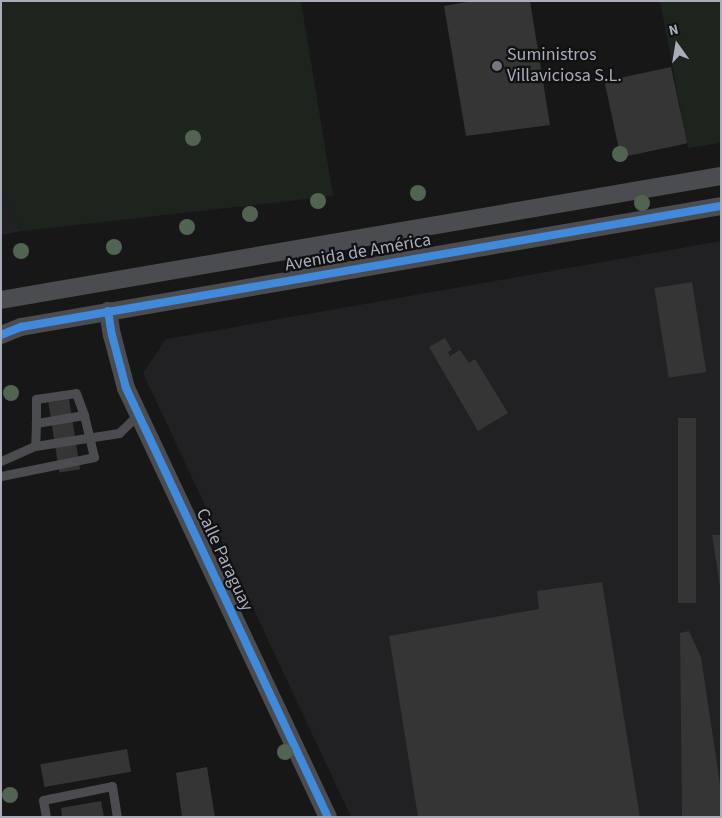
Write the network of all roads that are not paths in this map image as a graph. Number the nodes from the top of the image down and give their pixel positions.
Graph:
1 (721, 176) edge
2 (721, 206) edge
3 (1, 300) edge
4 (108, 311) junction
5 (1, 335) edge
6 (138, 414) junction
7 (84, 415) junction
8 (36, 423) junction
9 (91, 437) junction
10 (35, 446) junction
11 (1, 461) edge
12 (1, 476) edge
13 (46, 817) edge
14 (117, 817) edge
15 (328, 817) edge

1 - 3 street, Avenida de América
2 - 4 street, Avenida de América
4 - 5 street, Avenida de América
4 - 6 street, Calle Paraguay
6 - 9 lane
6 - 15 street, Calle Paraguay
7 - 8 lane
7 - 8 lane
7 - 9 lane
8 - 10 lane
9 - 10 lane
9 - 12 lane
10 - 11 lane
13 - 14 lane

